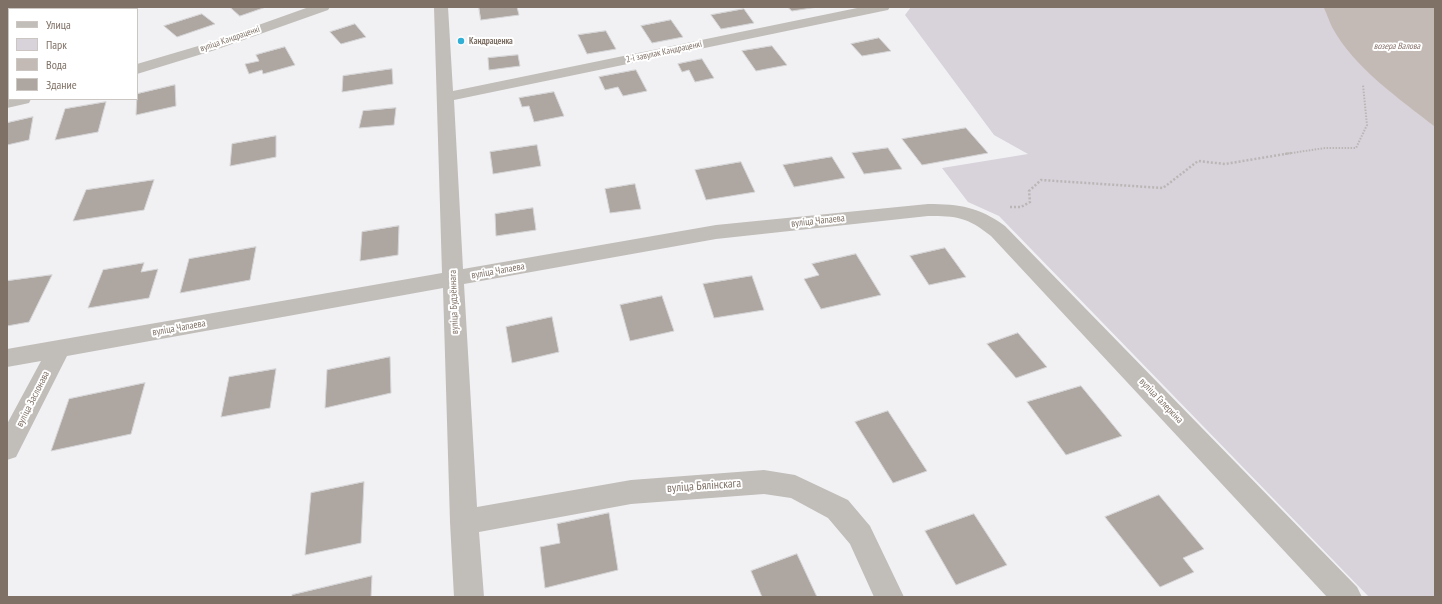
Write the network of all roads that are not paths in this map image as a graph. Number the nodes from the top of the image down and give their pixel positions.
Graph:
1 (323, 7) edge
2 (441, 7) edge
3 (883, 7) edge
4 (138, 70) edge
5 (446, 97) junction
6 (18, 100) edge
7 (7, 102) edge
8 (976, 217) joint
9 (453, 279) junction
10 (59, 349) junction
11 (7, 358) edge
12 (7, 449) edge
13 (464, 522) junction
14 (469, 597) edge
15 (889, 597) edge
16 (1347, 597) edge

1 - 4 street, вуліца Кандраценкі
2 - 5 street, вуліца Будзённага
3 - 5 street, 2-і завулак Кандраценкі
5 - 9 street, вуліца Будзённага
6 - 7 street
8 - 9 street, вуліца Чапаева
8 - 16 street, вуліца Галеркіна
9 - 10 street, вуліца Чапаева
9 - 13 street, вуліца Будзённага
10 - 11 street, вуліца Чапаева
10 - 12 street, вуліца Заслонава
13 - 14 street, вуліца Будзённага
13 - 15 street, вуліца Бялінскага

